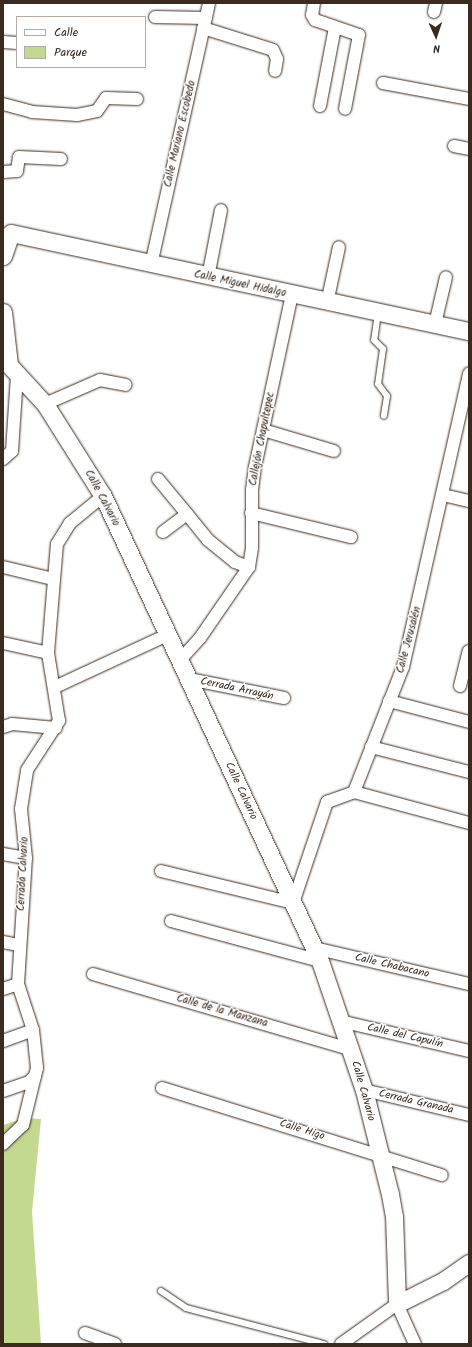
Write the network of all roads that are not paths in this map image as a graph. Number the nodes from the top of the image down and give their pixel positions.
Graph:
1 (209, 3) edge
2 (314, 3) edge
3 (155, 17) dead end
4 (204, 23) junction
5 (335, 26) junction
6 (3, 42) edge
7 (16, 42) edge
8 (275, 71) dead end
9 (383, 83) dead end
10 (137, 99) dead end
11 (469, 99) edge
12 (3, 104) edge
13 (320, 106) dead end
14 (345, 109) dead end
15 (454, 146) dead end
16 (469, 149) edge
17 (61, 160) dead end
18 (3, 172) edge
19 (221, 210) dead end
20 (7, 228) edge
21 (339, 247) dead end
22 (3, 256) edge
23 (151, 265) junction
24 (208, 277) junction
25 (446, 277) dead end
26 (292, 295) junction
27 (328, 302) junction
28 (3, 312) edge
29 (378, 313) junction
30 (435, 324) junction
31 (469, 331) edge
32 (469, 373) edge
33 (17, 375) junction
34 (126, 385) dead end
35 (46, 404) junction
36 (384, 416) dead end
37 (263, 430) junction
38 (334, 451) dead end
39 (3, 459) edge
40 (158, 479) dead end
41 (443, 495) junction
42 (103, 496) junction
43 (469, 501) edge
44 (251, 513) junction
45 (187, 514) junction
46 (163, 532) dead end
47 (351, 538) dead end
48 (3, 566) edge
49 (248, 567) junction
50 (53, 579) junction
51 (169, 634) junction
52 (3, 643) edge
53 (469, 651) edge
54 (48, 653) junction
55 (181, 659) junction
56 (189, 679) junction
57 (460, 686) dead end
58 (55, 687) junction
59 (284, 698) dead end
60 (389, 701) junction
61 (469, 722) edge
62 (3, 727) edge
63 (56, 728) junction
64 (371, 747) junction
65 (469, 772) edge
66 (354, 792) junction
67 (469, 823) edge
68 (3, 854) edge
69 (26, 858) junction
70 (161, 871) dead end
71 (293, 903) junction
72 (171, 921) dead end
73 (3, 942) edge
74 (19, 944) junction
75 (317, 955) junction
76 (93, 974) dead end
77 (18, 984) junction
78 (469, 984) edge
79 (3, 989) edge
80 (340, 1020) junction
81 (33, 1030) junction
82 (3, 1041) edge
83 (350, 1048) junction
84 (469, 1050) edge
85 (35, 1076) junction
86 (162, 1088) dead end
87 (364, 1090) junction
88 (3, 1091) edge
89 (469, 1115) edge
90 (3, 1144) edge
91 (380, 1154) junction
92 (442, 1175) dead end
93 (469, 1263) edge
94 (161, 1291) dead end
95 (397, 1304) junction
96 (85, 1333) dead end
97 (115, 1344) edge
98 (324, 1344) edge
99 (341, 1344) edge
100 (415, 1344) edge

1 - 4 street, Calle Mariano Escobedo
2 - 5 street
3 - 4 street
4 - 8 street
4 - 23 street, Calle Mariano Escobedo
5 - 13 street
5 - 14 street
6 - 7 street
9 - 11 street
10 - 12 street
15 - 16 street
17 - 18 street
19 - 24 street
20 - 22 street
20 - 23 street, Calle Miguel Hidalgo
21 - 27 street
23 - 24 street, Calle Miguel Hidalgo
24 - 26 street, Calle Miguel Hidalgo
25 - 30 street
26 - 27 street, Calle Miguel Hidalgo
26 - 37 street, Callejón Chapultepec
27 - 29 street, Calle Miguel Hidalgo
28 - 33 street, Calle Calvario
29 - 30 street, Calle Miguel Hidalgo
29 - 36 lane
30 - 31 street, Calle Miguel Hidalgo
32 - 41 street, Calle Jerusalén
33 - 35 street, Calle Calvario
33 - 39 street
34 - 35 street
35 - 42 street, Calle Calvario
37 - 38 street
37 - 44 street, Callejón Chapultepec
40 - 45 street
41 - 43 street
41 - 60 street, Calle Jerusalén
42 - 50 street
42 - 51 street, Calle Calvario
44 - 47 street
44 - 49 street, Callejón Chapultepec
45 - 46 street
45 - 49 street
48 - 50 street
49 - 55 street, Callejón Chapultepec
50 - 54 street
51 - 55 street, Calle Calvario
51 - 58 street
52 - 54 street
53 - 57 street
54 - 58 street
55 - 56 street, Calle Calvario
56 - 59 street, Cerrada Arrayán
56 - 71 street, Calle Calvario
58 - 63 street
60 - 61 street
60 - 64 street, Calle Jerusalén
62 - 63 street
63 - 69 street, Cerrada Calvario
64 - 65 street
64 - 66 street, Calle Jerusalén
66 - 67 street
66 - 71 street
68 - 69 street
69 - 74 street, Cerrada Calvario
70 - 71 street
71 - 75 street, Calle Calvario
72 - 75 street, Calle Chabacano
73 - 74 street
74 - 77 street, Cerrada Calvario
75 - 78 street, Calle Chabacano
75 - 80 street, Calle Calvario
76 - 83 street, Calle de la Manzana
77 - 79 street
77 - 81 street, Cerrada Calvario
80 - 83 street, Calle Calvario
80 - 84 street, Calle del Capulín
81 - 82 street
81 - 85 street, Cerrada Calvario
83 - 87 street, Calle Calvario
85 - 88 street
85 - 90 street, Cerrada Calvario
86 - 91 street, Calle Higo
87 - 89 street, Cerrada Granada
87 - 91 street, Calle Calvario
91 - 92 street, Calle Higo
91 - 95 street, Calle Calvario
93 - 95 street
94 - 98 lane
95 - 99 street
95 - 100 street
96 - 97 street

